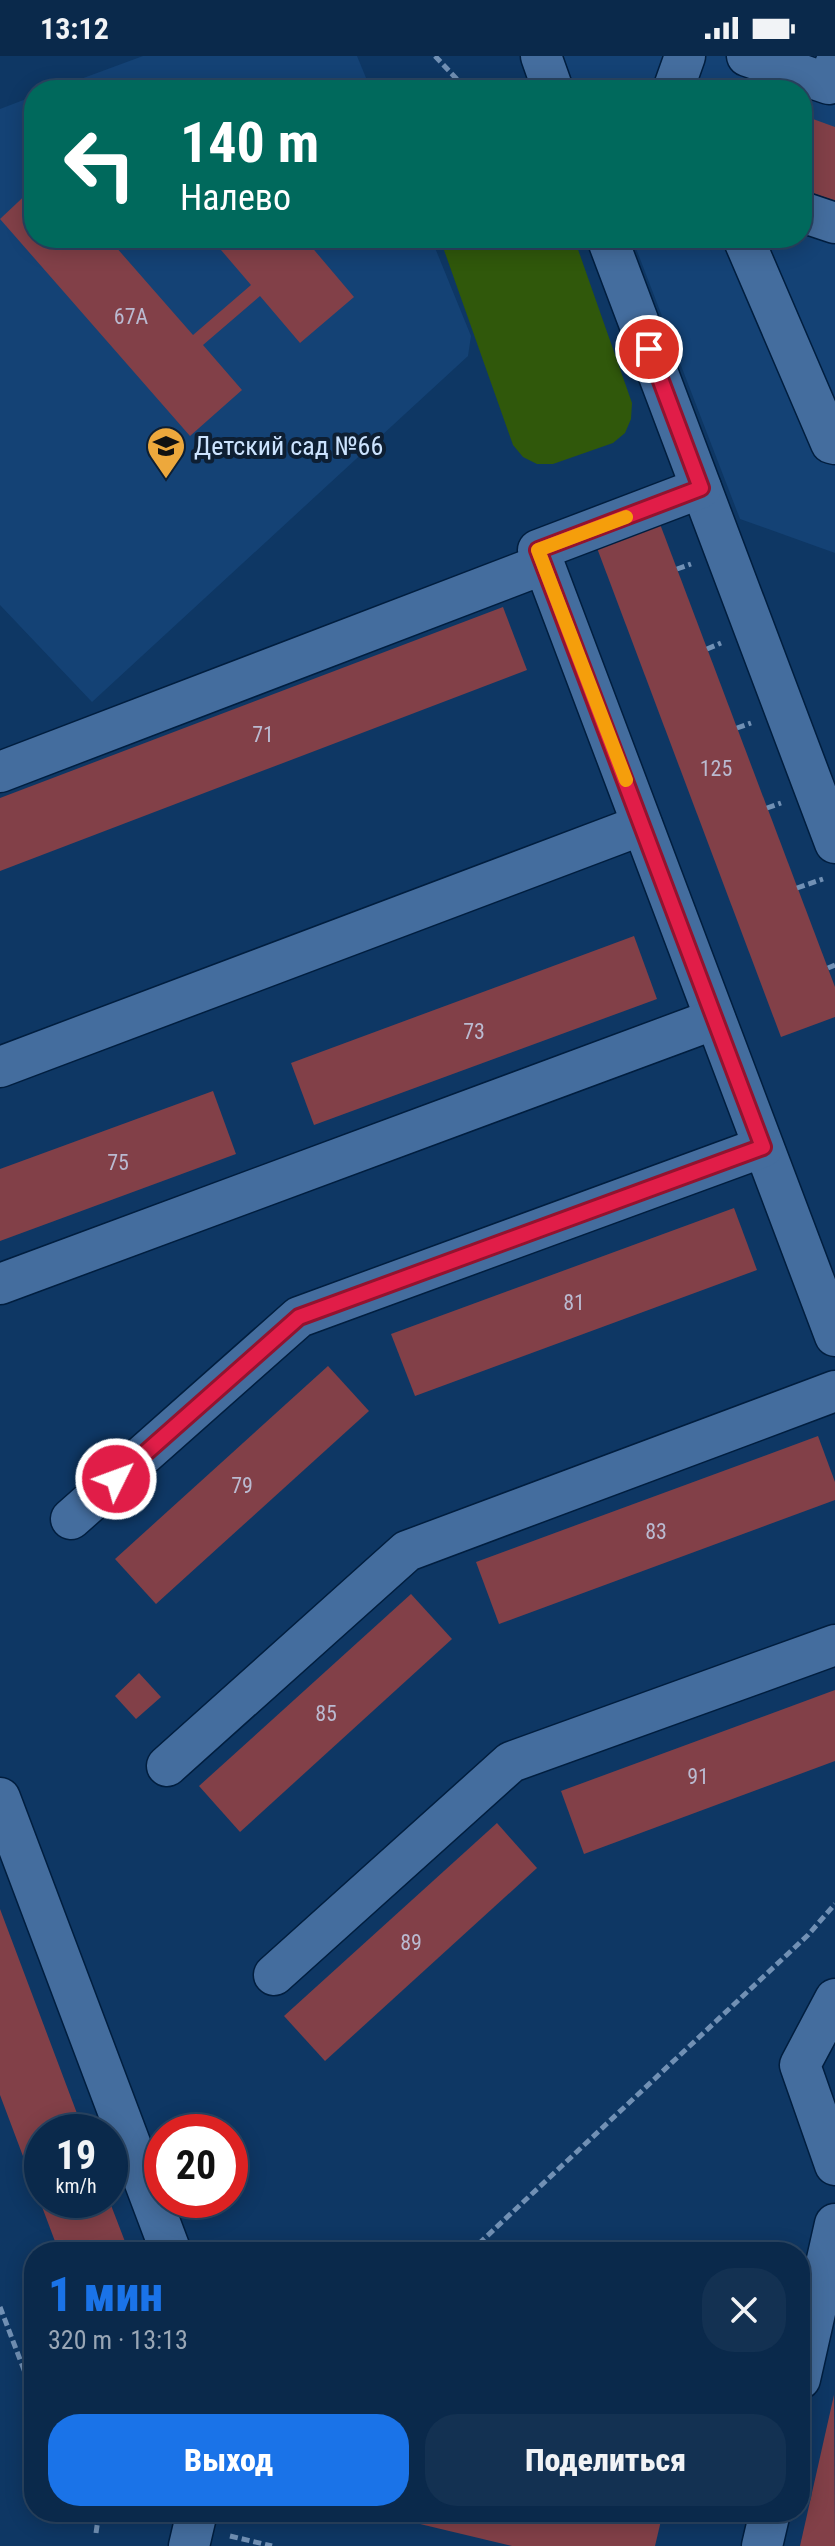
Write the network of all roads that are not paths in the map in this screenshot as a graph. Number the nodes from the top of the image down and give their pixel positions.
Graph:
1 (541, 56) edge
2 (685, 56) edge
3 (747, 56) edge
4 (835, 65) edge
5 (549, 80) edge
6 (677, 80) edge
7 (812, 215) edge
8 (835, 223) edge
9 (611, 248) edge
10 (747, 248) edge
11 (835, 444) edge
12 (701, 488) junction
13 (544, 564) junction
14 (0, 772) edge
15 (642, 825) junction
16 (835, 843) edge
17 (715, 1019) junction
18 (0, 1067) edge
19 (763, 1147) junction
20 (0, 1284) edge
21 (831, 1307) edge
22 (835, 1391) edge
23 (71, 1519) dead end
24 (835, 1645) edge
25 (167, 1766) dead end
26 (4, 1820) edge
27 (274, 1975) dead end
28 (835, 1999) edge
29 (835, 2165) edge
30 (835, 2224) edge
31 (167, 2242) edge
32 (810, 2335) edge
33 (195, 2522) edge
34 (768, 2522) edge
35 (189, 2546) edge
36 (762, 2546) edge

1 - 5 lane
2 - 6 lane
3 - 4 lane
7 - 8 lane
9 - 12 lane
10 - 11 lane
12 - 13 lane
12 - 16 lane
13 - 14 lane
13 - 15 lane
15 - 17 lane
15 - 18 lane
17 - 19 lane
17 - 20 lane
19 - 21 lane
19 - 23 lane
22 - 25 lane
24 - 27 lane
26 - 31 lane
28 - 29 lane
30 - 32 lane
33 - 35 lane
34 - 36 lane

